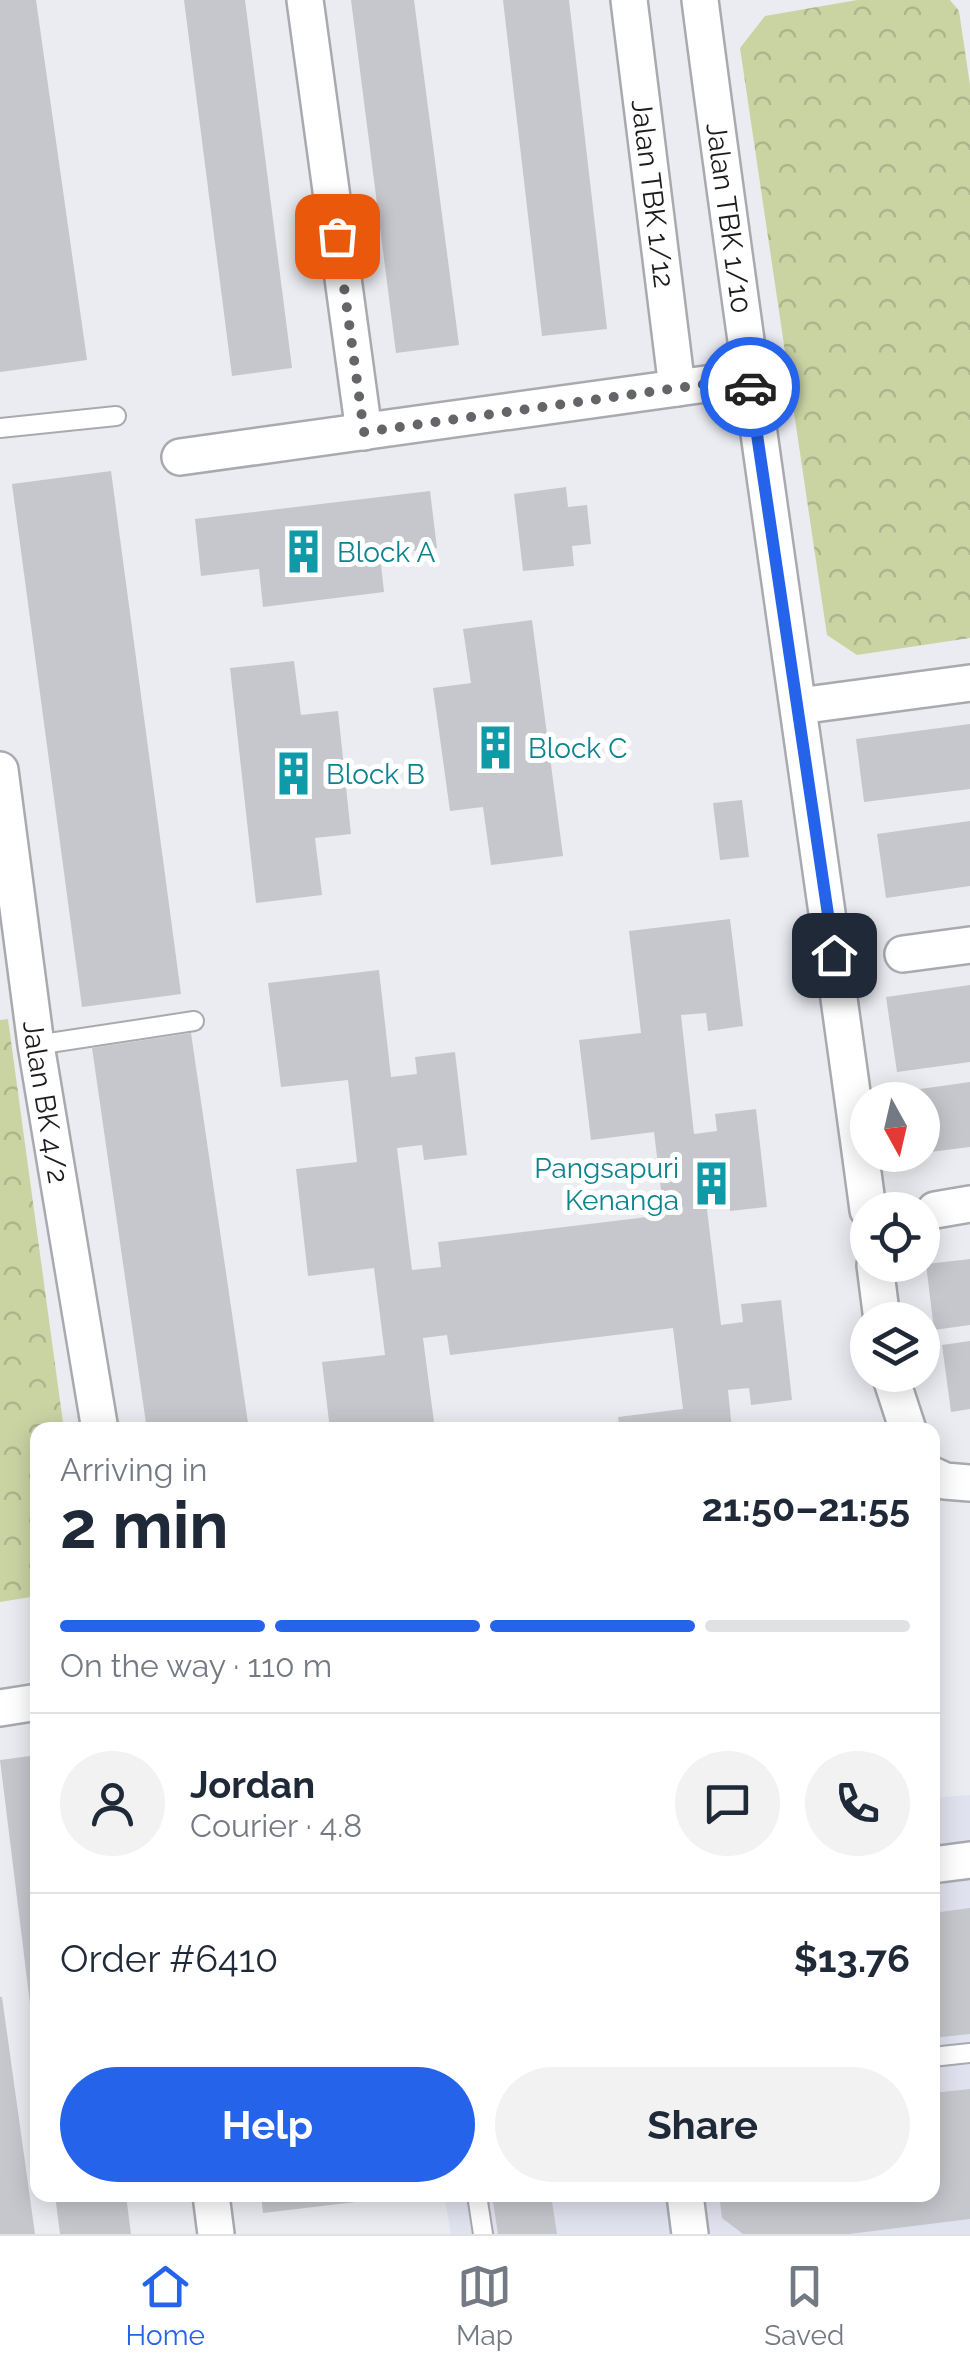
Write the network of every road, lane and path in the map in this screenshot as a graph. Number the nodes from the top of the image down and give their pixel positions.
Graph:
1 (305, 0) edge
2 (629, 0) edge
3 (700, 0) edge
4 (749, 378) junction
5 (677, 388) junction
6 (116, 416) dead end
7 (0, 428) edge
8 (364, 432) junction
9 (180, 456) dead end
10 (970, 683) edge
11 (799, 706) junction
12 (0, 770) edge
13 (970, 945) edge
14 (903, 954) dead end
15 (15, 991) edge
16 (194, 1021) dead end
17 (36, 1044) junction
18 (866, 1192) edge
19 (970, 1204) edge
20 (940, 1209) edge
21 (896, 1392) edge
22 (99, 1422) edge
23 (905, 1422) edge
24 (940, 1479) edge
25 (970, 1483) edge
26 (30, 1703) edge
27 (0, 1708) edge
28 (970, 1860) edge
29 (940, 1864) edge
30 (970, 2053) edge
31 (940, 2057) edge
32 (212, 2202) edge
33 (478, 2202) edge
34 (685, 2202) edge
35 (216, 2234) edge
36 (483, 2234) edge
37 (690, 2234) edge

1 - 8 street
2 - 5 street, Jalan TBK 1/12
3 - 4 street, Jalan TBK 1/10
4 - 5 street
4 - 11 street, Jalan TBK 1/10
5 - 8 street
6 - 7 lane
8 - 9 street
10 - 11 street
11 - 18 street, Jalan TBK 1/10
12 - 15 street, Jalan BK 4/2
13 - 14 street
15 - 17 street, Jalan BK 4/2
16 - 17 lane
17 - 22 street, Jalan BK 4/2
19 - 20 street
21 - 23 street
24 - 25 street
26 - 27 street
28 - 29 street
30 - 31 lane
32 - 35 street
33 - 36 lane
34 - 37 street

